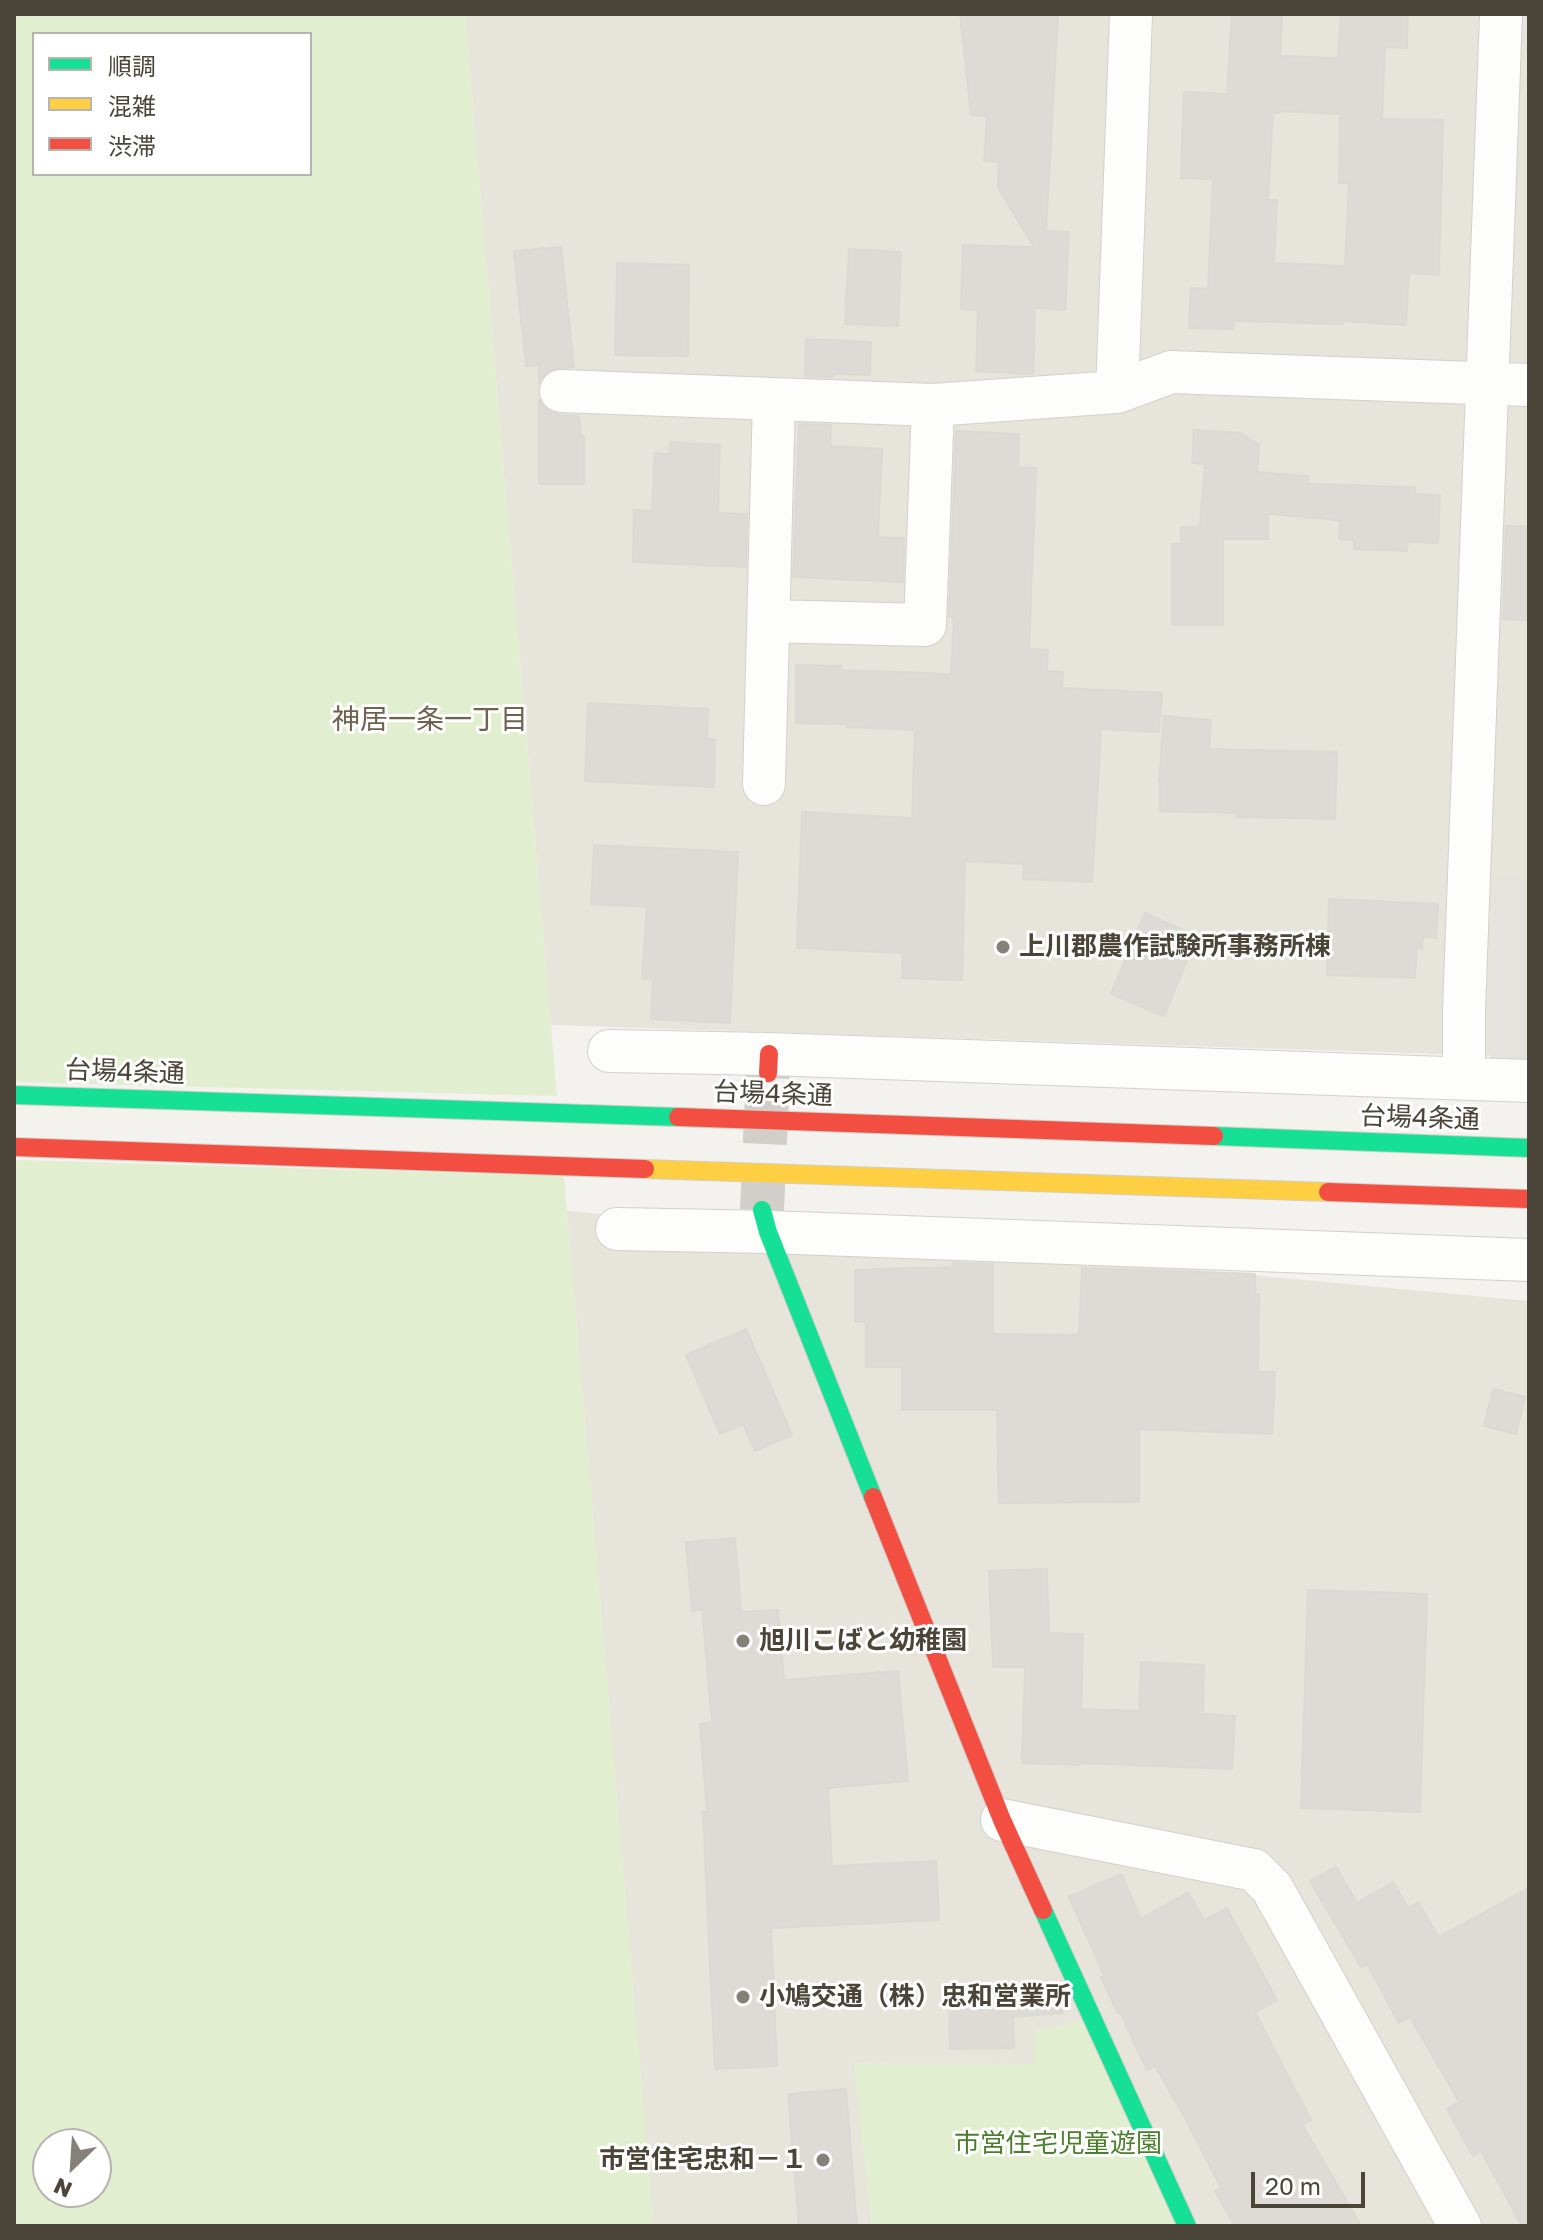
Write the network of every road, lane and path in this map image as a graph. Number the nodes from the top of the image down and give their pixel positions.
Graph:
1 (1131, 14) edge
2 (1501, 14) edge
3 (1509, 385) edge
4 (561, 391) dead end
5 (1117, 392) junction
6 (774, 399) junction
7 (933, 405) junction
8 (769, 621) junction
9 (764, 784) dead end
10 (609, 1051) dead end
11 (1464, 1078) junction
12 (1529, 1081) edge
13 (14, 1095) edge
14 (14, 1147) edge
15 (1529, 1148) edge
16 (1529, 1199) edge
17 (765, 1221) junction
18 (617, 1229) dead end
19 (1529, 1260) edge
20 (1002, 1820) junction
21 (1187, 2226) edge
22 (1460, 2226) edge

1 - 5 street
2 - 3 street
3 - 5 street
3 - 11 street
4 - 6 street
5 - 7 street
6 - 7 street
6 - 8 street
7 - 8 street
8 - 9 street
10 - 11 street
11 - 12 street
13 - 15 main road, 台場4条通
14 - 16 main road
17 - 18 street
17 - 19 street
17 - 20 main road
20 - 21 main road
20 - 22 street

